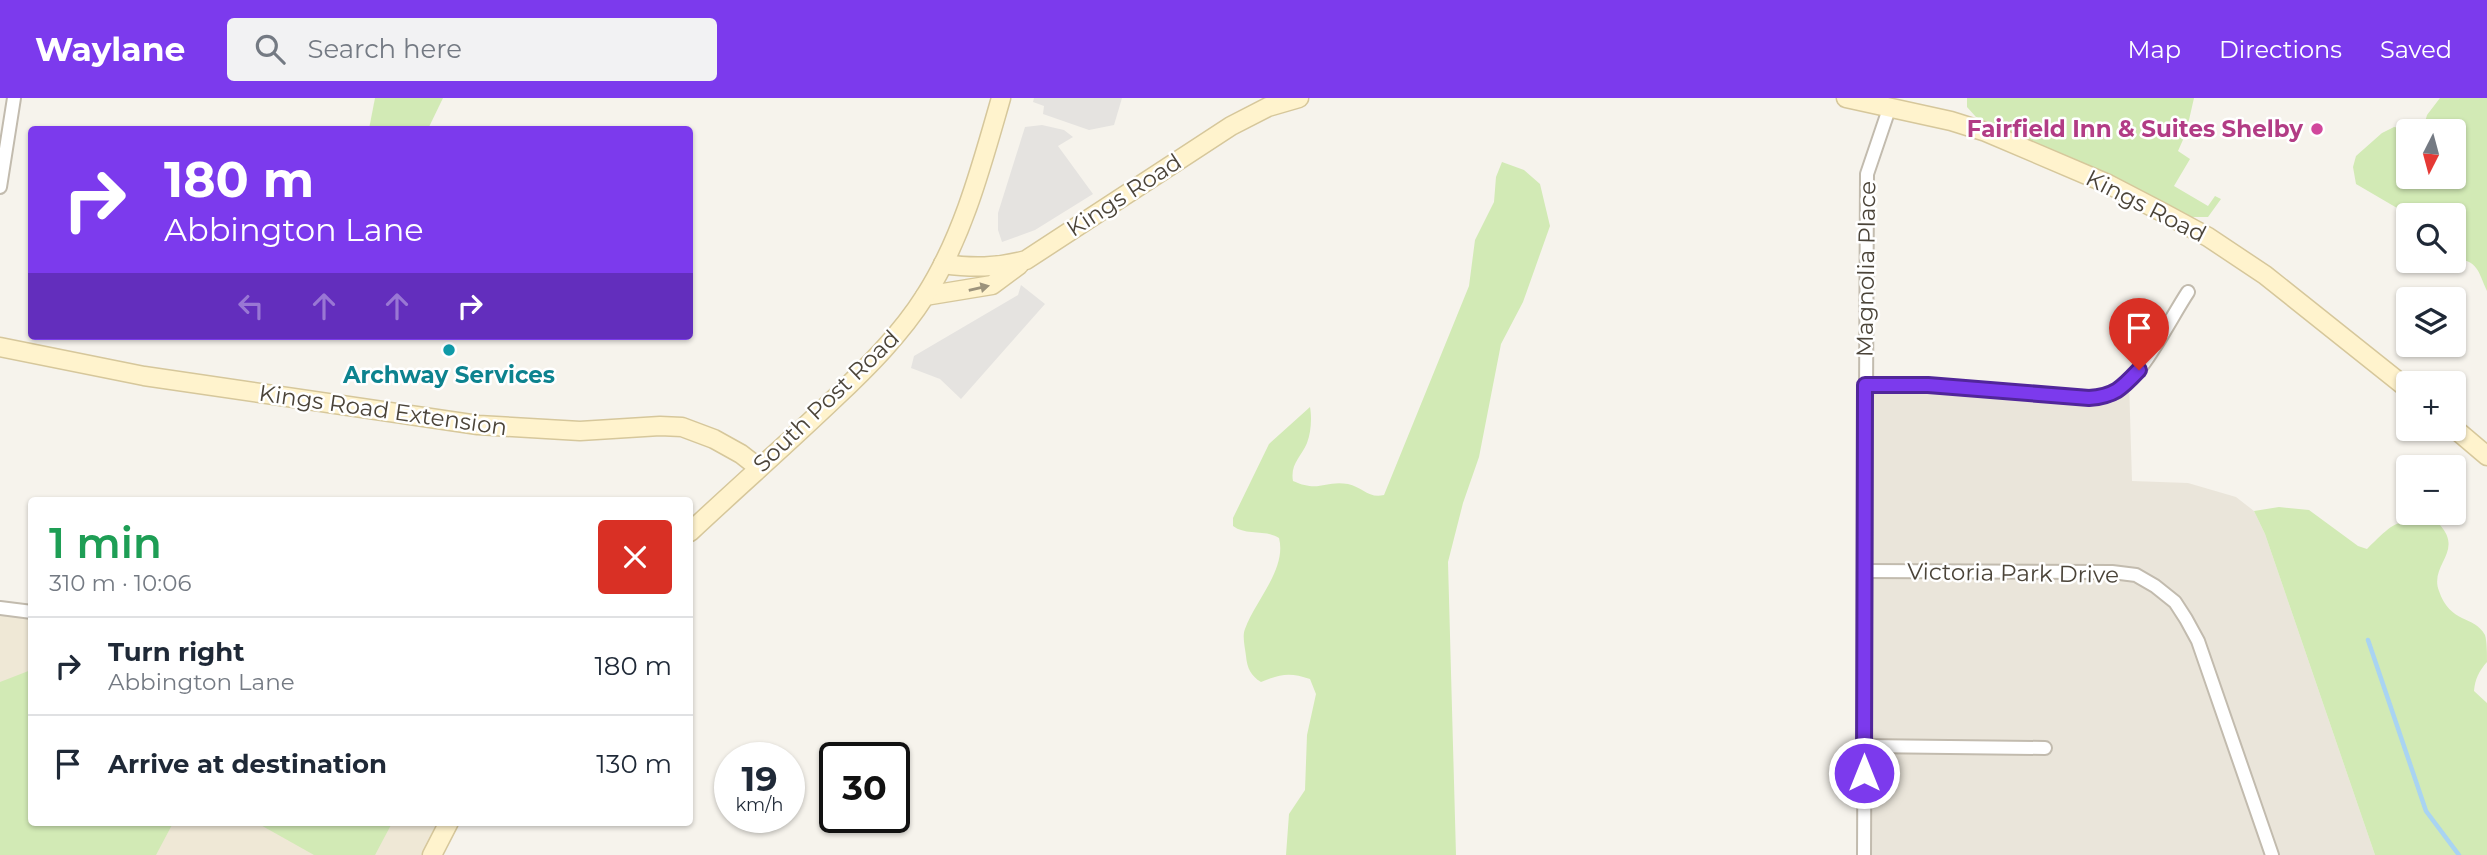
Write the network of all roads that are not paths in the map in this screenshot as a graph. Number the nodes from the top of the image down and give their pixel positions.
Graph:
1 (14, 98) edge
2 (1001, 98) edge
3 (1299, 98) edge
4 (1846, 98) edge
5 (1891, 102) edge
6 (0, 187) edge
7 (1026, 260) junction
8 (943, 264) junction
9 (2188, 292) dead end
10 (925, 296) junction
11 (0, 347) edge
12 (2396, 380) edge
13 (1865, 385) junction
14 (2466, 438) edge
15 (2487, 456) edge
16 (759, 468) junction
17 (693, 528) edge
18 (1864, 572) junction
19 (0, 608) edge
20 (28, 612) edge
21 (1864, 746) junction
22 (2045, 748) dead end
23 (447, 826) edge
24 (432, 855) edge
25 (1864, 855) edge
26 (2272, 855) edge

1 - 6 street
2 - 8 street, South Post Road
3 - 7 street, Kings Road
4 - 5 street, Kings Road
5 - 12 street, Kings Road
5 - 13 street, Magnolia Place
7 - 8 street, Kings Road
10 -> 7 street
8 - 10 street, South Post Road
9 - 13 street
10 - 16 street, South Post Road
11 - 16 street, Kings Road Extension
13 - 18 street, Magnolia Place
14 - 15 street
16 - 17 street, South Post Road
18 - 21 street, Magnolia Place
18 - 26 street, Victoria Park Drive
19 - 20 street
21 - 22 street
21 - 25 street, Magnolia Place
23 - 24 street

